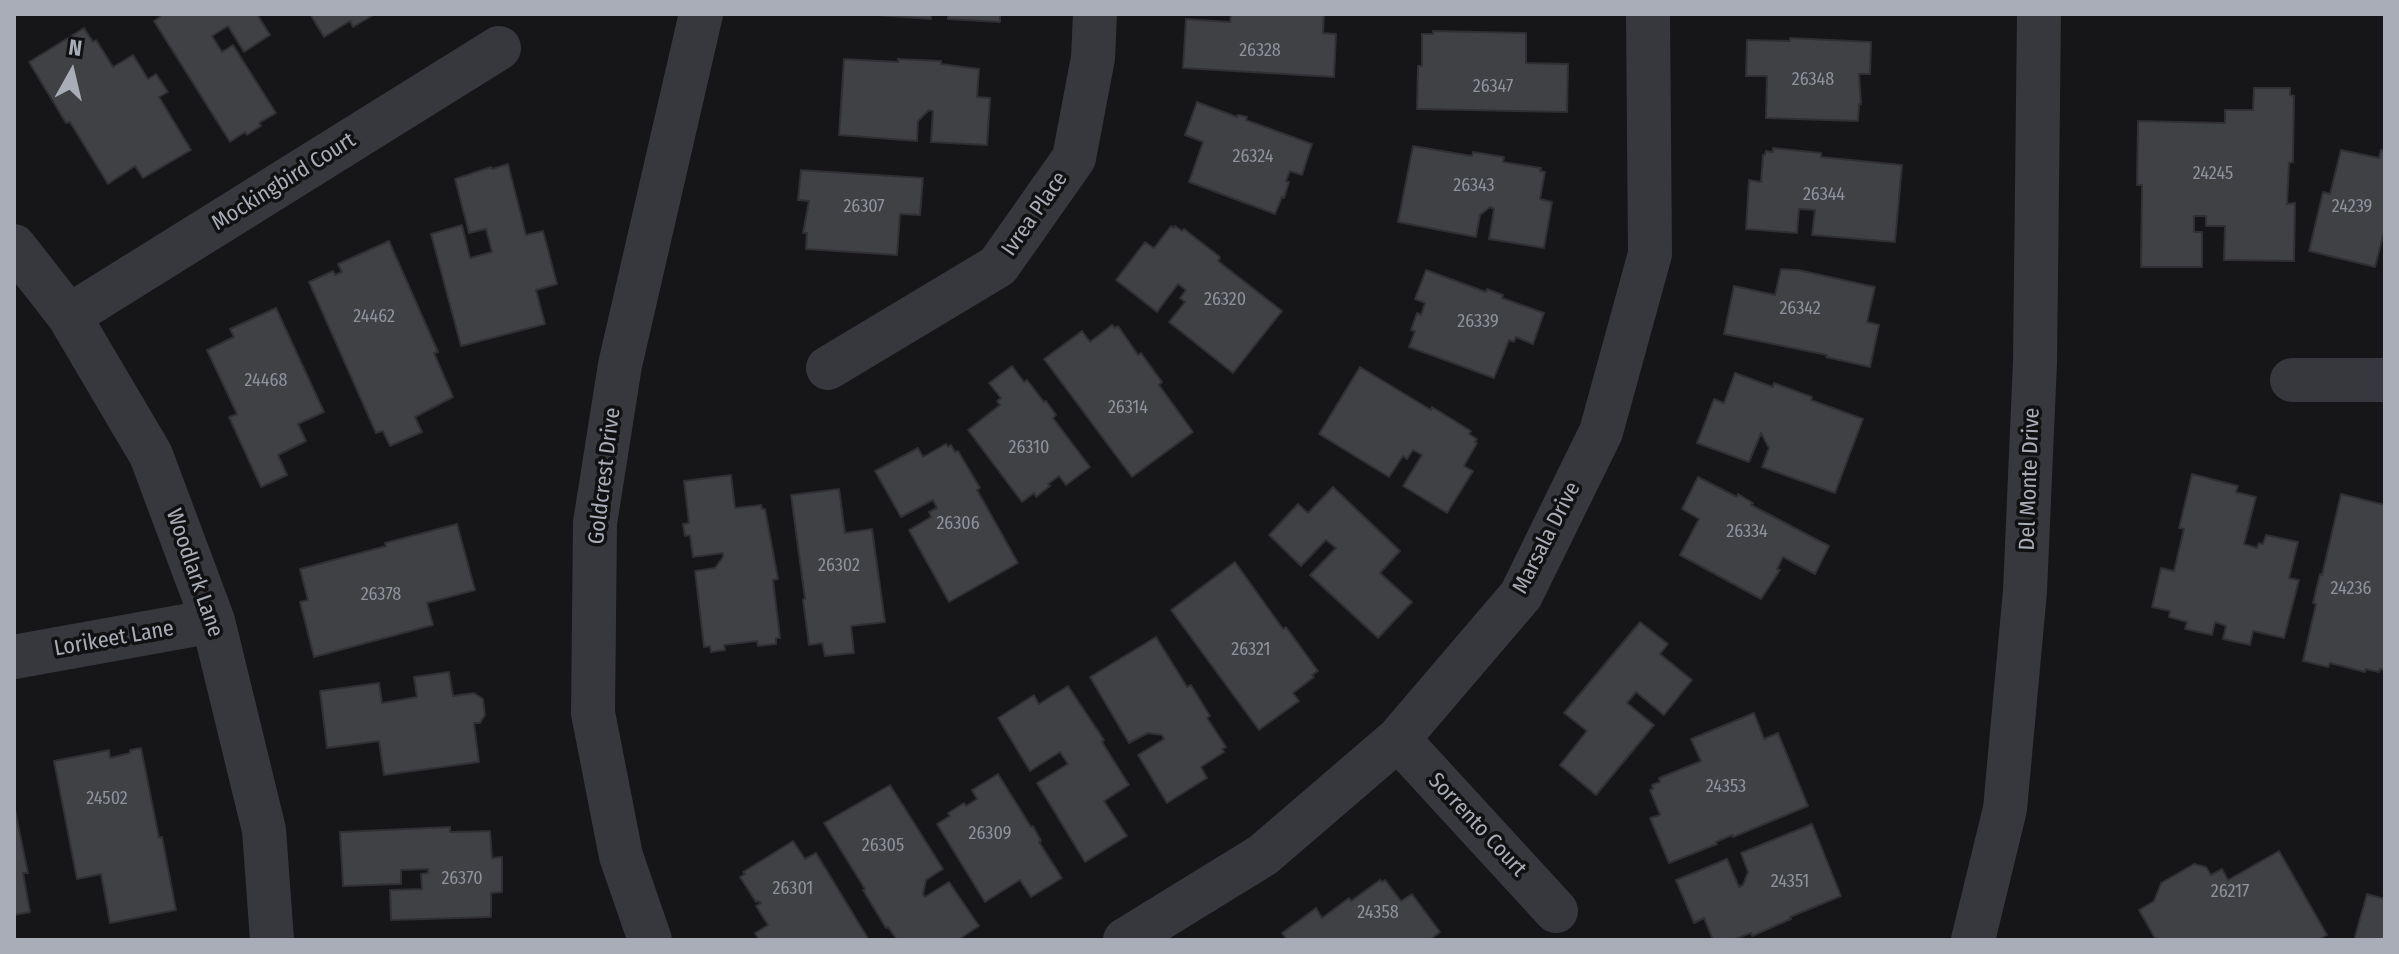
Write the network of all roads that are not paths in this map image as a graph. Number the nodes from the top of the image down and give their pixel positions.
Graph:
1 (701, 14) edge
2 (1095, 14) edge
3 (1648, 14) edge
4 (2039, 14) edge
5 (499, 48) dead end
6 (14, 246) edge
7 (69, 316) junction
8 (828, 368) dead end
9 (2292, 380) dead end
10 (2385, 380) edge
11 (213, 621) junction
12 (14, 657) edge
13 (1398, 739) junction
14 (1556, 911) dead end
15 (272, 940) edge
16 (650, 940) edge
17 (1125, 940) edge
18 (1973, 940) edge

1 - 16 street, Goldcrest Drive
2 - 8 street, Ivrea Place
3 - 13 street, Marsala Drive
4 - 18 street, Del Monte Drive
5 - 7 street, Mockingbird Court
6 - 7 street, Woodlark Lane
7 - 11 street, Woodlark Lane
9 - 10 street
11 - 12 street, Lorikeet Lane
11 - 15 street, Woodlark Lane
13 - 14 street, Sorrento Court
13 - 17 street, Marsala Drive

